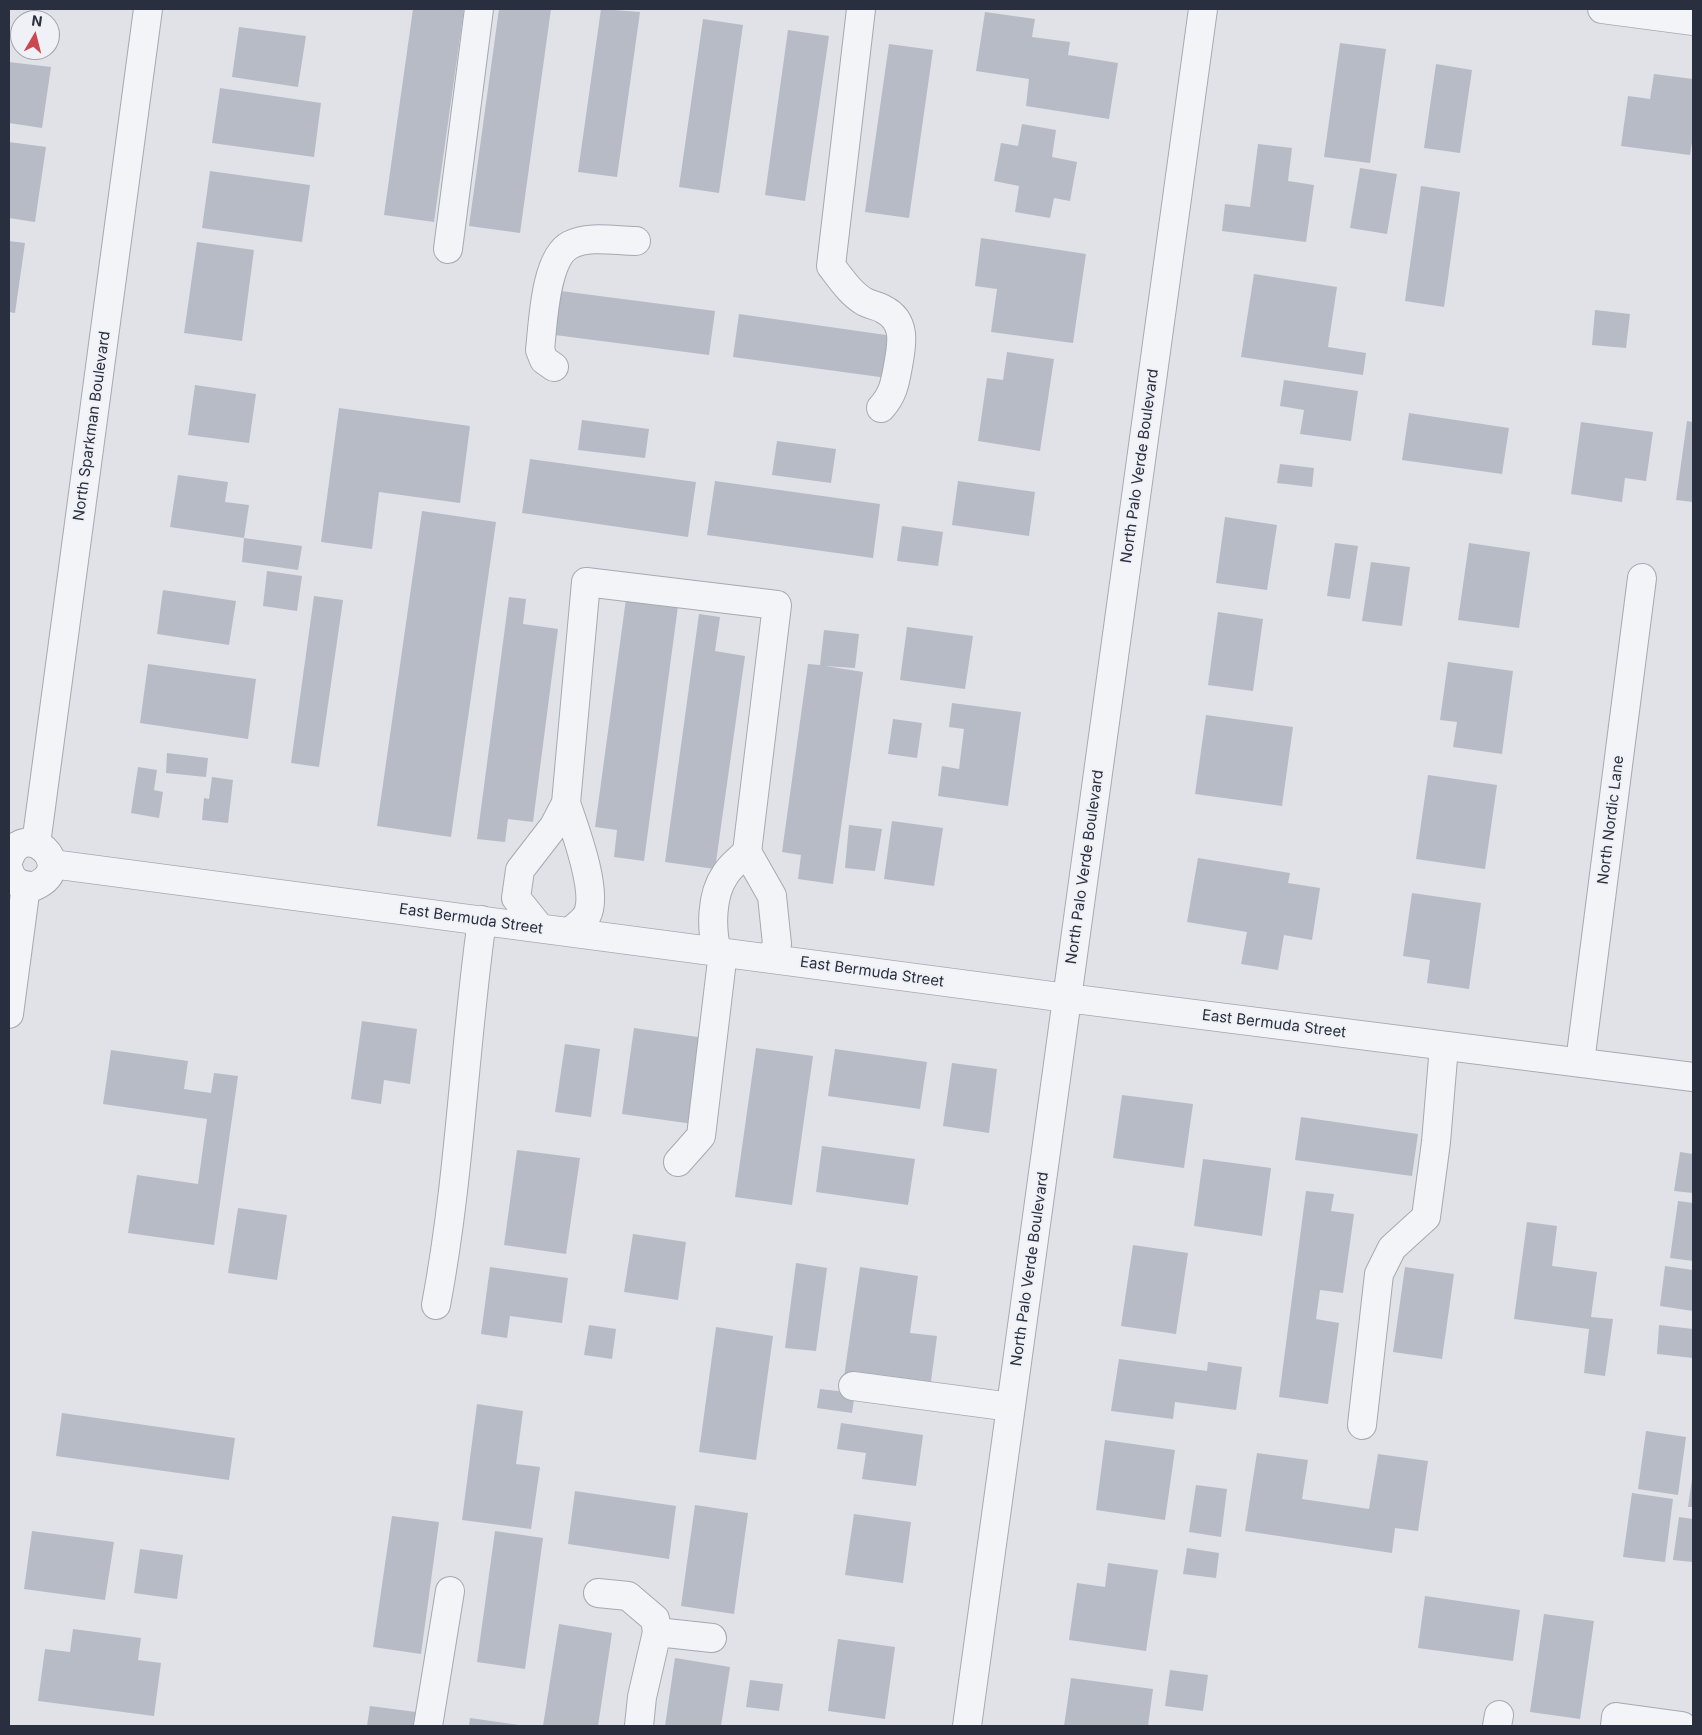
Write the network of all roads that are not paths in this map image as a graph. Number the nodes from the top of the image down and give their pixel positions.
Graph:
1 (148, 9) edge
2 (479, 9) edge
3 (861, 9) edge
4 (1203, 9) edge
5 (1602, 9) edge
6 (1647, 12) edge
7 (1693, 20) edge
8 (636, 242) dead end
9 (448, 249) dead end
10 (554, 367) dead end
11 (881, 408) dead end
12 (1642, 578) dead end
13 (566, 803) junction
14 (36, 844) junction
15 (748, 852) junction
16 (9, 859) edge
17 (52, 864) junction
18 (17, 878) edge
19 (482, 920) junction
20 (540, 928) junction
21 (570, 932) junction
22 (720, 951) junction
23 (771, 958) junction
24 (1067, 998) junction
25 (9, 1014) edge
26 (1444, 1046) junction
27 (1580, 1062) junction
28 (1693, 1077) edge
29 (678, 1162) dead end
30 (436, 1305) dead end
31 (853, 1386) dead end
32 (1011, 1407) junction
33 (1362, 1425) dead end
34 (450, 1591) dead end
35 (598, 1593) dead end
36 (657, 1632) junction
37 (712, 1638) dead end
38 (428, 1726) edge
39 (639, 1726) edge
40 (967, 1726) edge
41 (1614, 1726) edge
42 (1682, 1726) edge

1 - 14 street, North Sparkman Boulevard
2 - 9 street
3 - 11 street
4 - 24 street, North Palo Verde Boulevard
5 - 6 street
6 - 7 street
8 - 10 street
12 - 27 street, North Nordic Lane
13 - 15 street
13 - 20 street
13 - 21 street
14 - 16 street
14 - 17 street
15 - 22 street
15 - 23 street
17 - 18 street
17 - 19 street, East Bermuda Street
18 - 25 street
19 - 20 street, East Bermuda Street
19 - 30 street
20 - 21 street, East Bermuda Street
21 - 22 street, East Bermuda Street
22 - 23 street, East Bermuda Street
22 - 29 street
23 - 24 street, East Bermuda Street
24 - 26 street, East Bermuda Street
24 - 32 street, North Palo Verde Boulevard
26 - 27 street, East Bermuda Street
26 - 33 street
27 - 28 street, East Bermuda Street
31 - 32 street
32 - 40 street, North Palo Verde Boulevard
34 - 38 street
35 - 36 street
36 - 37 street
36 - 39 street
41 - 42 street

